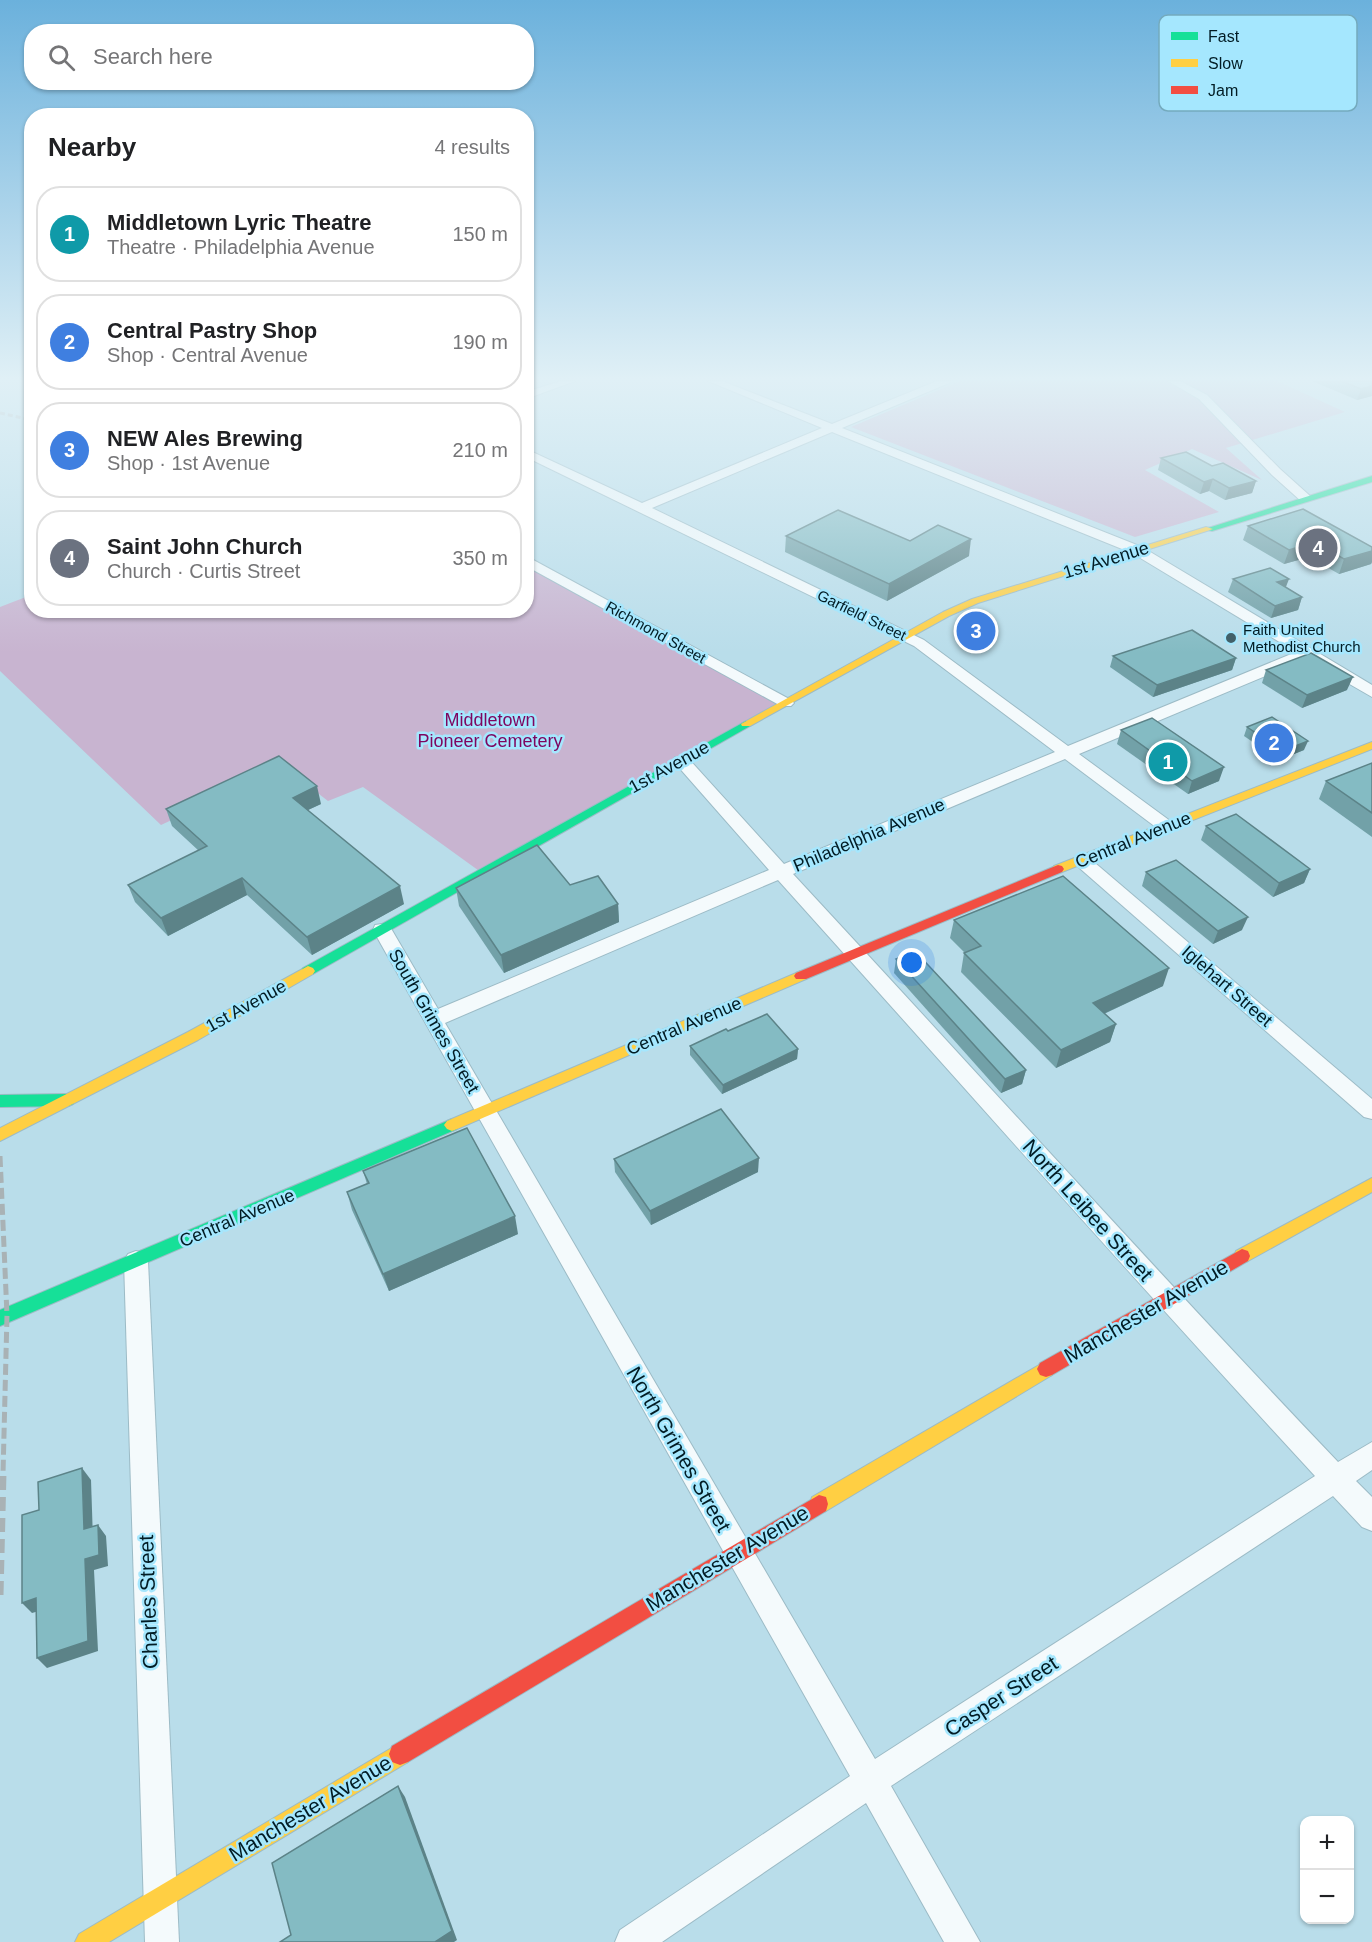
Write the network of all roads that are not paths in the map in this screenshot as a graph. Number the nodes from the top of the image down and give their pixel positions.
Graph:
1 (567, 472) edge
2 (729, 472) edge
3 (942, 472) edge
4 (1276, 472) edge
5 (1372, 479) edge
6 (1305, 505) junction
7 (642, 508) junction
8 (1137, 550) junction
9 (534, 564) edge
10 (904, 636) junction
11 (1307, 653) junction
12 (1372, 692) edge
13 (786, 703) junction
14 (1372, 746) edge
15 (1068, 754) junction
16 (681, 760) junction
17 (1167, 827) junction
18 (1082, 861) junction
19 (781, 872) junction
20 (382, 930) junction
21 (856, 953) junction
22 (432, 1020) junction
23 (68, 1100) junction
24 (0, 1101) edge
25 (486, 1111) junction
26 (1372, 1111) edge
27 (0, 1135) edge
28 (1372, 1184) edge
29 (136, 1261) junction
30 (1166, 1298) junction
31 (0, 1318) edge
32 (1372, 1455) edge
33 (1335, 1478) junction
34 (1372, 1517) edge
35 (739, 1551) junction
36 (872, 1780) junction
37 (159, 1898) junction
38 (87, 1942) edge
39 (162, 1942) edge
40 (632, 1942) edge
41 (963, 1942) edge

1 - 7 street, Garfield Street
2 - 7 street
3 - 8 street
4 - 6 street
5 - 6 street, 1st Avenue
6 - 8 street, 1st Avenue
7 - 10 street, Garfield Street
8 - 10 street, 1st Avenue
8 - 11 street
9 - 13 street, Richmond Street
10 - 13 street, 1st Avenue
10 - 15 street, Garfield Street
11 - 12 street
11 - 15 street, Philadelphia Avenue
13 - 16 street, 1st Avenue
14 - 17 street, Central Avenue
15 - 17 street, Garfield Street
15 - 19 street, Philadelphia Avenue
16 - 19 street, North Leibee Street
16 - 20 street, 1st Avenue
17 - 18 street, Central Avenue
18 - 21 street, Central Avenue
18 - 26 street, Iglehart Street
19 - 21 street, North Leibee Street
19 - 22 street, Philadelphia Avenue
20 - 22 street, South Grimes Street
20 - 23 street, 1st Avenue
21 - 25 street, Central Avenue
21 - 30 street, North Leibee Street
22 - 25 street, South Grimes Street
23 - 24 street
23 - 27 street, 1st Avenue
25 - 29 street, Central Avenue
25 - 35 street, North Grimes Street
28 - 30 street, Manchester Avenue
29 - 31 street, Central Avenue
29 - 37 street, Charles Street
30 - 33 street, North Leibee Street
30 - 35 street, Manchester Avenue
32 - 33 street, Casper Street
33 - 34 street, North Leibee Street
33 - 36 street, Casper Street
35 - 36 street, North Grimes Street
35 - 37 street, Manchester Avenue
36 - 40 street, Casper Street
36 - 41 street, North Grimes Street
37 - 38 street, Manchester Avenue
37 - 39 street, Charles Street

